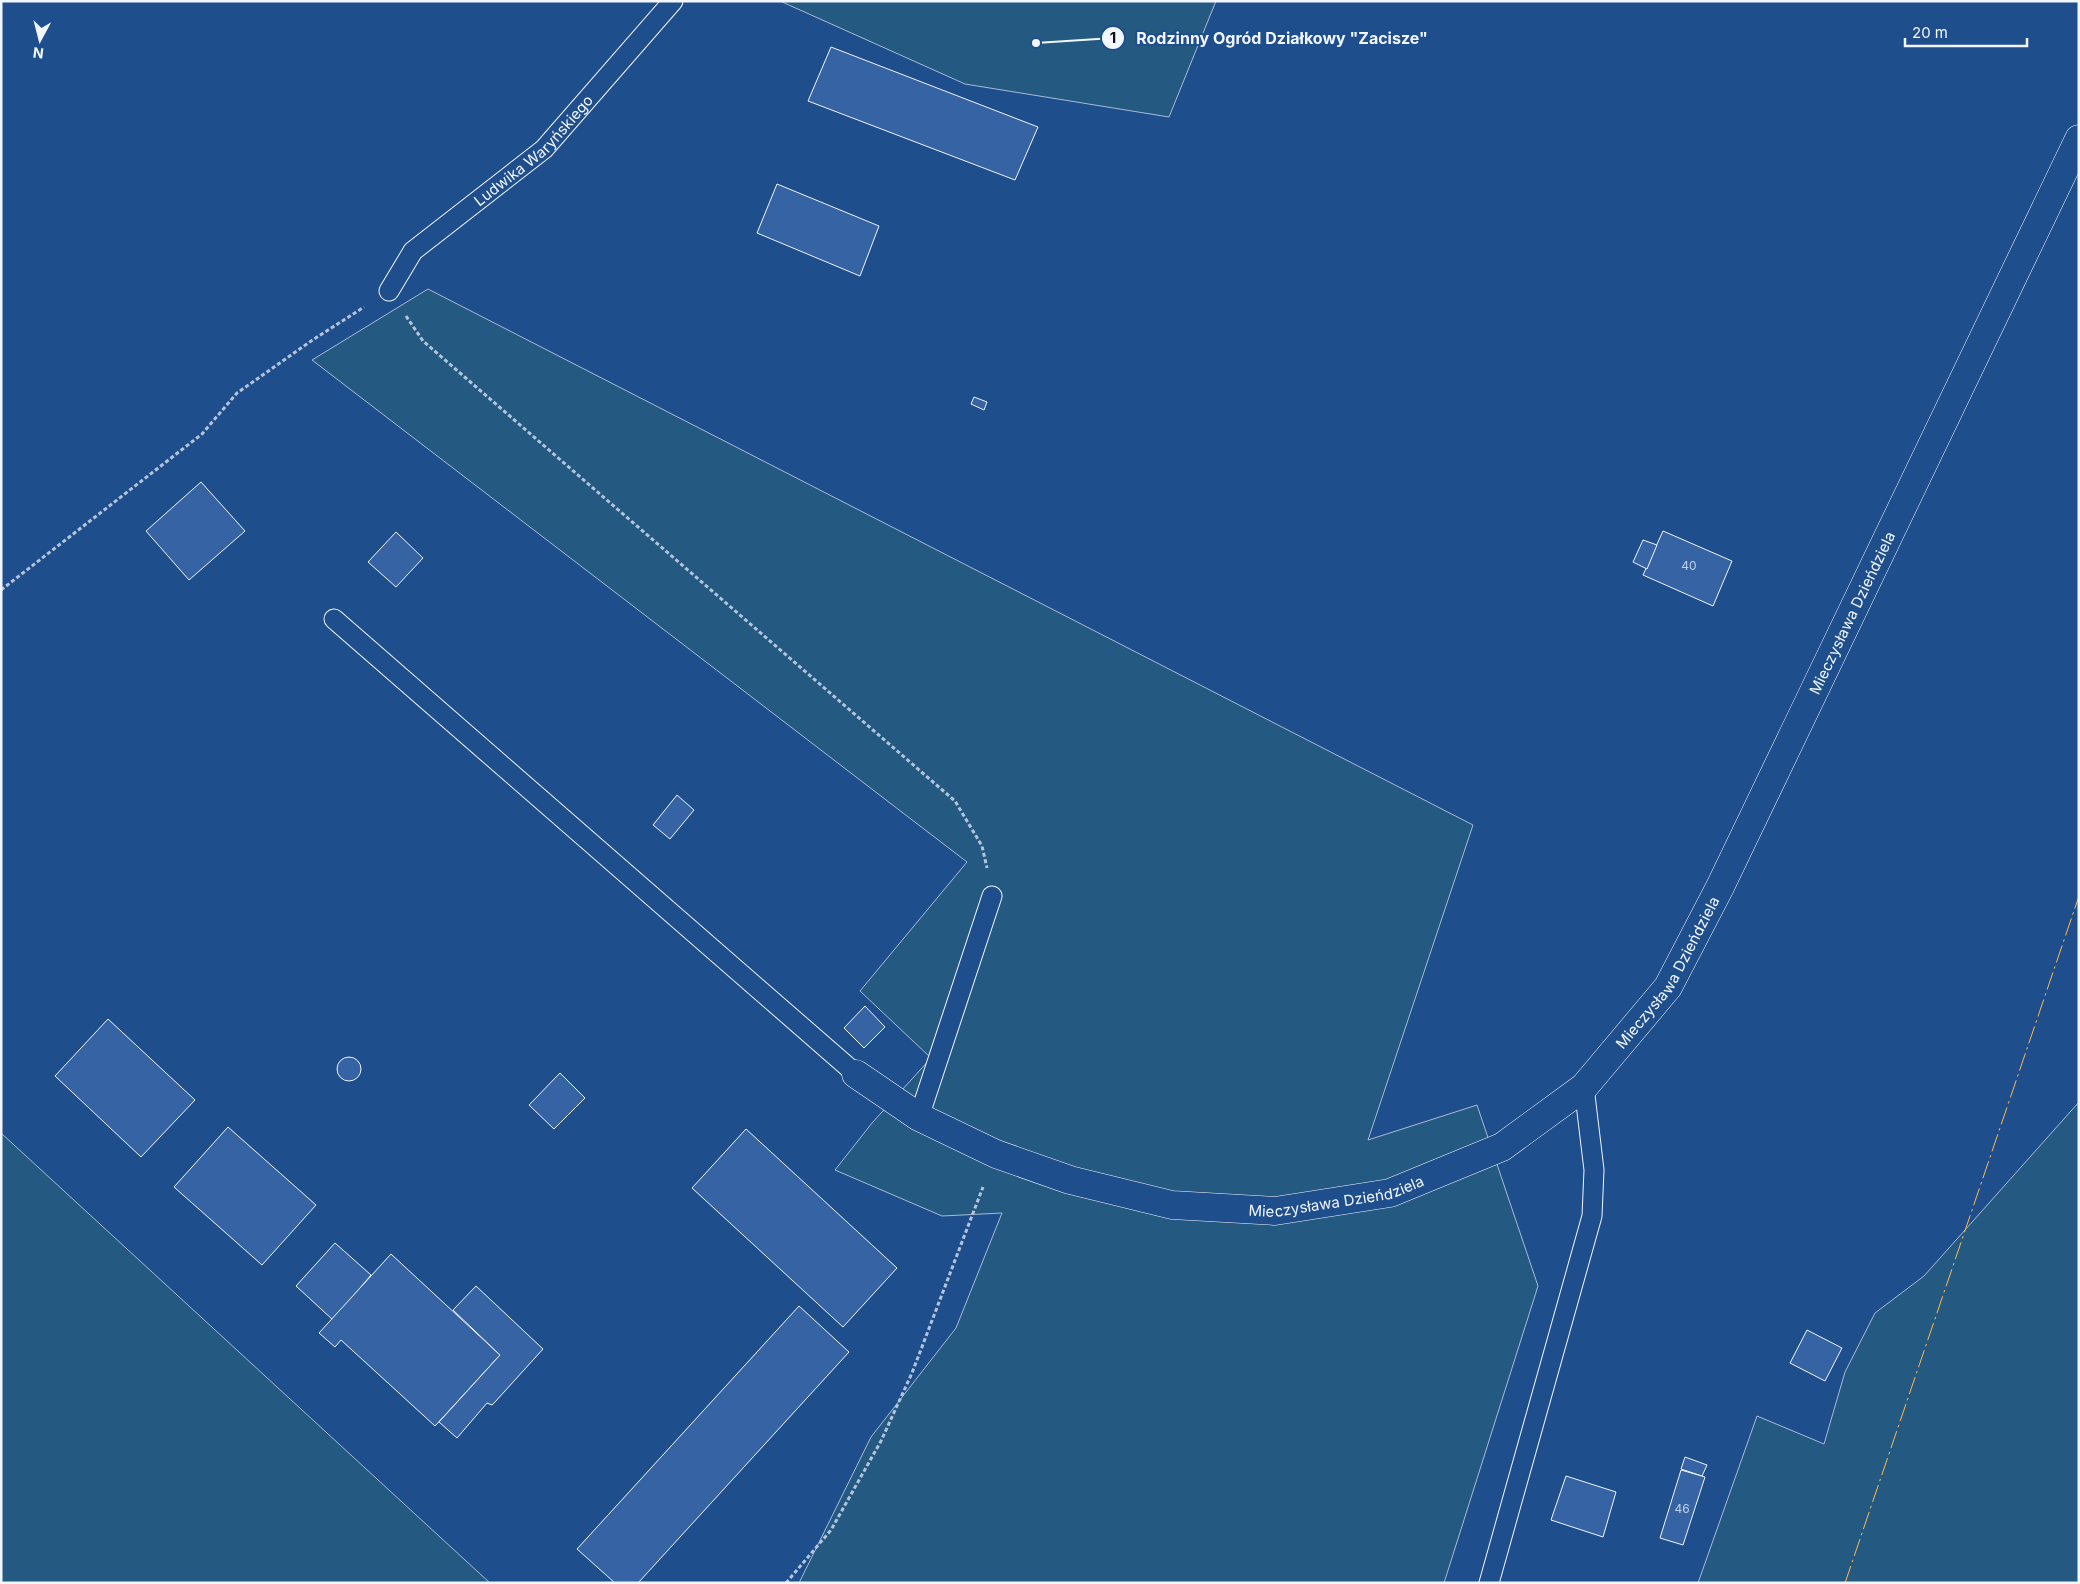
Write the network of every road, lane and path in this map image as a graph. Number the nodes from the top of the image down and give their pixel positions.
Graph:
1 (673, 1) edge
2 (2079, 139) edge
3 (389, 291) junction
4 (1, 590) edge
5 (334, 619) dead end
6 (992, 896) joint
7 (856, 1074) joint
8 (1584, 1087) junction
9 (919, 1117) junction
10 (996, 1154) junction
11 (786, 1583) edge
12 (1489, 1583) edge

1 - 3 lane, Ludwika Waryńskiego
2 - 8 street, Mieczysława Dzieńdziela
3 - 4 path
3 - 6 path
5 - 7 lane
6 - 9 lane
7 - 9 street, Mieczysława Dzieńdziela
8 - 10 street, Mieczysława Dzieńdziela
8 - 12 lane
9 - 10 street, Mieczysława Dzieńdziela
10 - 11 path

